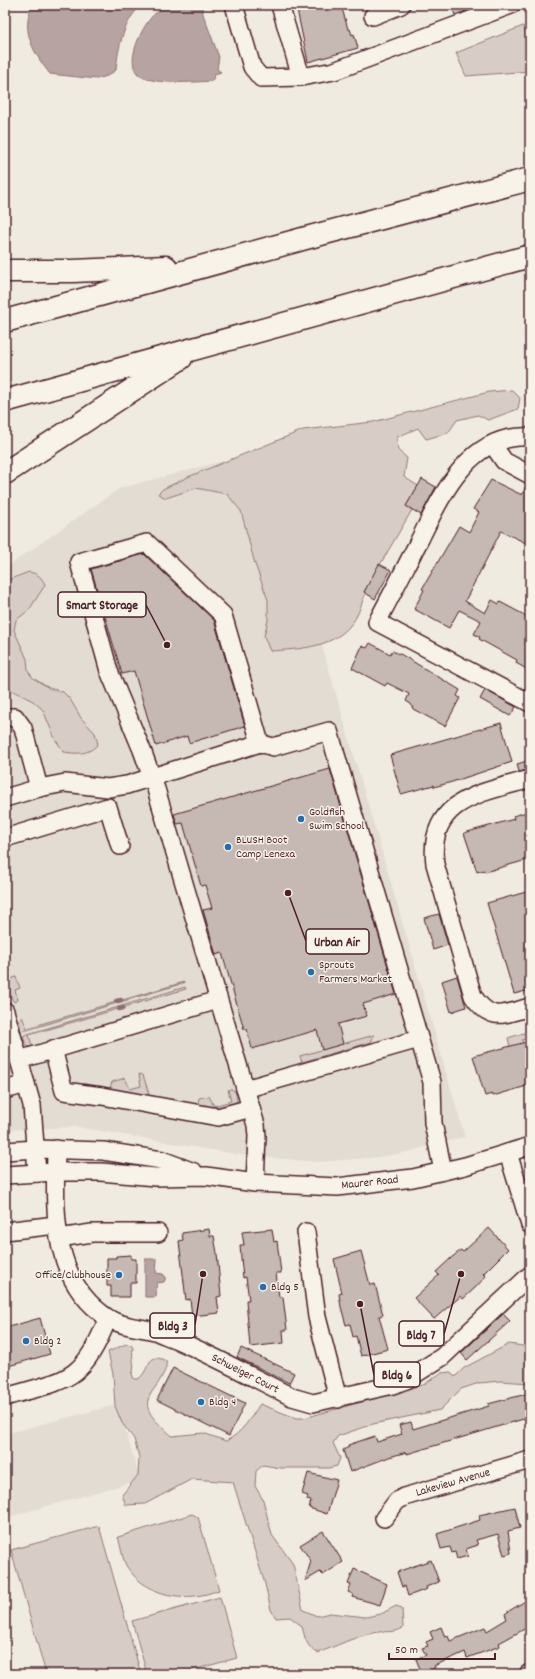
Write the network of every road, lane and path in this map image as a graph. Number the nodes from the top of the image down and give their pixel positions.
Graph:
1 (234, 5) edge
2 (280, 5) edge
3 (401, 5) edge
4 (511, 5) edge
5 (373, 16) dead end
6 (301, 77) junction
7 (530, 179) edge
8 (530, 256) edge
9 (204, 266) junction
10 (5, 271) edge
11 (5, 321) edge
12 (196, 348) junction
13 (5, 401) edge
14 (530, 437) edge
15 (493, 445) junction
16 (5, 474) edge
17 (530, 475) edge
18 (530, 703) edge
19 (5, 717) edge
20 (260, 743) junction
21 (152, 777) junction
22 (530, 779) edge
23 (39, 788) junction
24 (108, 788) junction
25 (5, 798) edge
26 (108, 807) junction
27 (5, 838) edge
28 (120, 846) dead end
29 (218, 1000) junction
30 (530, 1007) edge
31 (5, 1011) edge
32 (419, 1038) junction
33 (52, 1050) junction
34 (19, 1060) junction
35 (26, 1084) junction
36 (245, 1089) junction
37 (5, 1090) edge
38 (250, 1108) junction
39 (530, 1146) edge
40 (36, 1149) junction
41 (56, 1149) junction
42 (5, 1151) edge
43 (508, 1153) junction
44 (443, 1171) junction
45 (55, 1172) junction
46 (37, 1173) junction
47 (5, 1175) edge
48 (206, 1176) junction
49 (256, 1183) junction
50 (530, 1225) edge
51 (5, 1231) edge
52 (57, 1232) junction
53 (306, 1232) dead end
54 (158, 1233) dead end
55 (530, 1275) edge
56 (108, 1318) junction
57 (5, 1397) edge
58 (338, 1399) junction
59 (530, 1460) edge
60 (384, 1518) dead end

1 - 6 street
2 - 6 street
3 - 5 street
4 - 6 street
7 - 9 highway
8 - 12 highway
9 - 10 highway
9 - 11 highway
12 - 13 highway
12 - 16 highway
14 - 15 street
15 - 17 street
15 - 18 street
19 - 23 street
20 - 21 street
20 - 21 street
20 - 32 street
21 - 24 street
21 - 29 street
22 - 30 street
23 - 24 street
23 - 25 street
24 - 26 street
26 - 27 street
26 - 28 street
29 - 33 street
29 - 36 street
31 - 34 street
32 - 36 street
32 - 44 street
33 - 34 street
33 - 38 street
34 - 35 street
35 - 37 street
35 - 40 street
36 - 38 street
38 - 49 street
39 - 43 street, Maurer Road
40 - 41 street, Maurer Road
40 - 42 street, Maurer Road
40 - 46 street
41 - 45 street, Schweiger Court
41 - 48 street, Maurer Road
43 - 44 street, Maurer Road
43 - 50 street
44 - 49 street, Maurer Road
45 - 46 street, Maurer Road
45 - 48 street, Maurer Road
45 - 52 street, Schweiger Court
46 - 47 street, Maurer Road
48 - 49 street, Maurer Road
51 - 52 street
52 - 54 street
52 - 56 street, Schweiger Court
53 - 58 street
55 - 58 street, Schweiger Court
56 - 57 street
56 - 58 street, Schweiger Court
59 - 60 street, Lakeview Avenue

